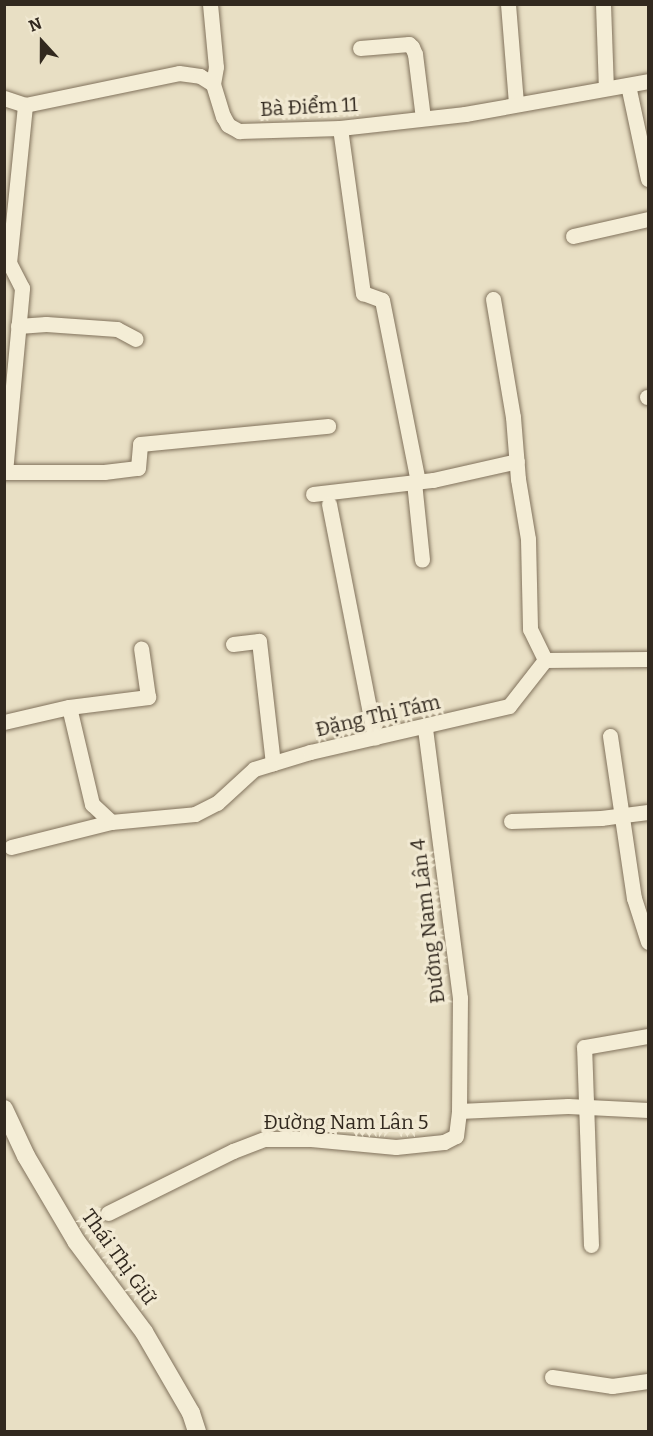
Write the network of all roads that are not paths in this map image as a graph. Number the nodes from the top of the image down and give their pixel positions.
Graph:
1 (210, 4) edge
2 (508, 4) edge
3 (603, 4) edge
4 (360, 48) dead end
5 (648, 81) edge
6 (213, 84) junction
7 (628, 85) junction
8 (606, 88) junction
9 (4, 98) edge
10 (516, 104) junction
11 (25, 105) junction
12 (423, 118) junction
13 (340, 128) junction
14 (648, 179) edge
15 (648, 219) edge
16 (573, 236) dead end
17 (493, 299) dead end
18 (18, 326) junction
19 (136, 339) dead end
20 (328, 426) dead end
21 (517, 461) junction
22 (5, 472) edge
23 (416, 482) junction
24 (313, 494) dead end
25 (329, 504) dead end
26 (422, 560) dead end
27 (233, 644) dead end
28 (141, 648) dead end
29 (648, 659) edge
30 (545, 660) junction
31 (69, 707) junction
32 (4, 722) edge
33 (425, 727) junction
34 (610, 736) dead end
35 (375, 738) junction
36 (273, 763) junction
37 (648, 812) edge
38 (623, 816) junction
39 (511, 821) dead end
40 (111, 822) junction
41 (11, 847) dead end
42 (648, 942) edge
43 (648, 1036) edge
44 (585, 1107) junction
45 (4, 1109) edge
46 (648, 1110) edge
47 (459, 1111) junction
48 (108, 1213) dead end
49 (591, 1245) dead end
50 (552, 1377) dead end
51 (648, 1381) edge
52 (197, 1431) edge

1 - 6 street
2 - 10 street
3 - 8 street
4 - 12 street
5 - 7 street, Bà Điểm 11
6 - 11 street
6 - 13 street, Bà Điểm 11
7 - 8 street, Bà Điểm 11
7 - 14 street
8 - 10 street, Bà Điểm 11
9 - 11 street
10 - 12 street, Bà Điểm 11
11 - 18 street
12 - 13 street, Bà Điểm 11
13 - 23 street
15 - 16 street
17 - 21 street
18 - 19 street
18 - 22 street
20 - 22 street
21 - 23 street
21 - 30 street
23 - 24 street
23 - 26 street
25 - 35 street
27 - 36 street
28 - 31 street
29 - 30 street
30 - 33 street, Đặng Thị Tám
31 - 32 street
31 - 40 street
33 - 35 street, Đặng Thị Tám
33 - 47 street, Đường Nam Lân 4
34 - 38 street
35 - 36 street, Đặng Thị Tám
36 - 40 street, Đặng Thị Tám
37 - 38 street
38 - 39 street
38 - 42 street
40 - 41 street, Đặng Thị Tám
43 - 44 street
44 - 46 street
44 - 47 street
44 - 49 street
45 - 52 street, Thái Thị Giữ
47 - 48 street, Đường Nam Lân 5
50 - 51 street

